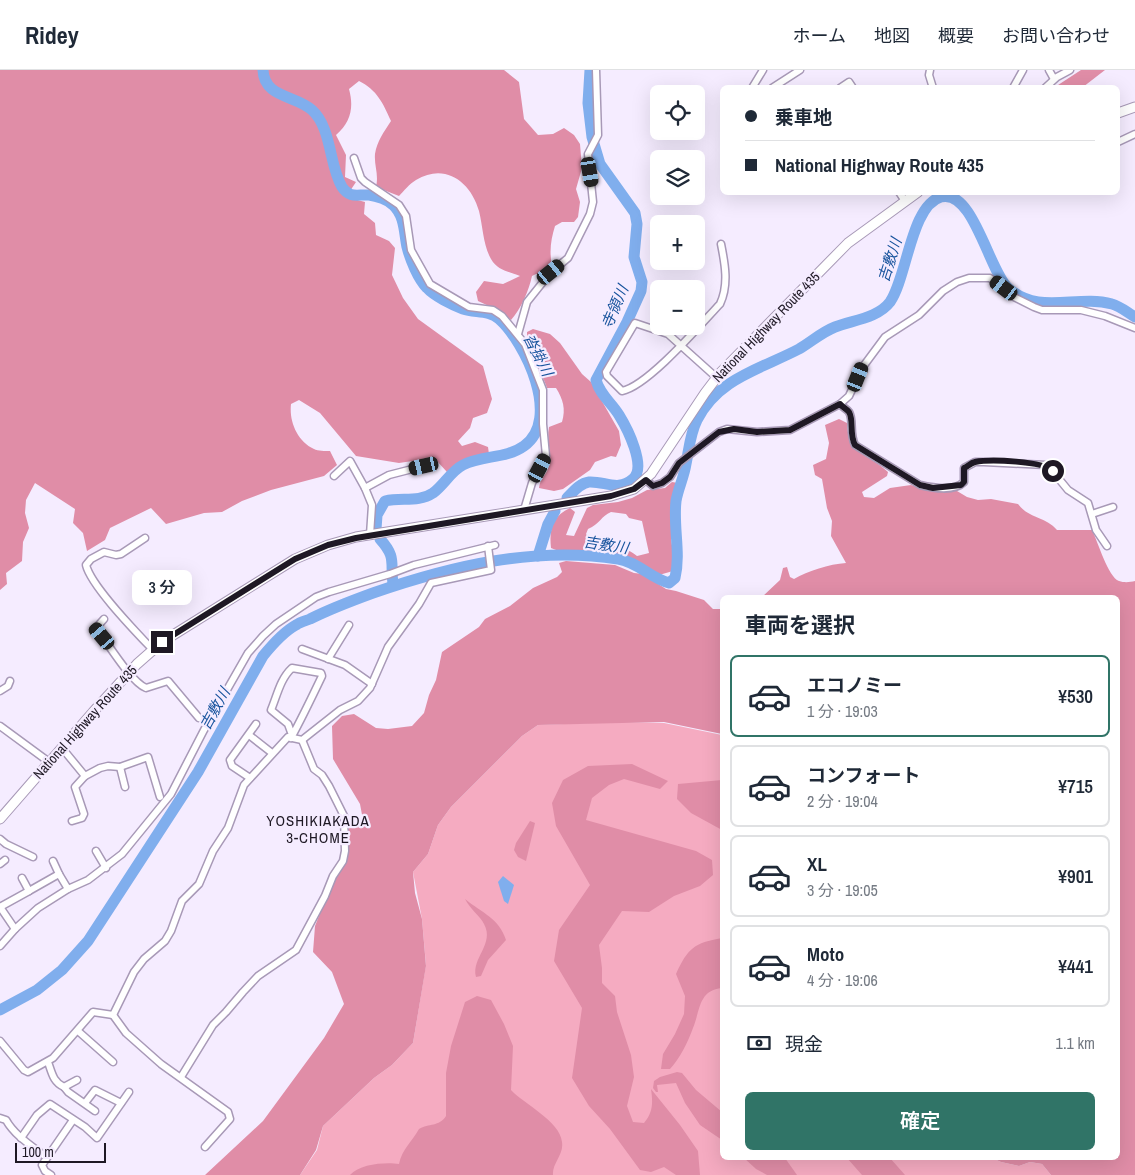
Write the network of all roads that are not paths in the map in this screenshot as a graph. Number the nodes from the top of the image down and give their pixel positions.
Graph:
1 (596, 70) edge
2 (763, 70) edge
3 (800, 70) edge
4 (930, 70) edge
5 (1049, 70) edge
6 (1070, 70) edge
7 (1020, 71) edge
8 (1054, 79) junction
9 (754, 85) edge
10 (777, 85) edge
11 (932, 85) edge
12 (1014, 85) edge
13 (1048, 85) edge
14 (1135, 107) edge
15 (1120, 112) edge
16 (1135, 134) edge
17 (1120, 141) edge
18 (354, 158) dead end
19 (901, 195) edge
20 (914, 195) edge
21 (905, 201) junction
22 (721, 244) dead end
23 (1135, 328) edge
24 (518, 334) junction
25 (681, 344) junction
26 (717, 378) junction
27 (840, 404) junction
28 (424, 466) dead end
29 (334, 476) dead end
30 (646, 480) junction
31 (366, 488) junction
32 (1113, 507) dead end
33 (524, 510) junction
34 (1092, 514) junction
35 (370, 535) junction
36 (144, 538) dead end
37 (1107, 546) dead end
38 (104, 619) dead end
39 (349, 625) dead end
40 (302, 649) dead end
41 (152, 650) junction
42 (328, 659) junction
43 (130, 672) junction
44 (10, 681) dead end
45 (372, 684) junction
46 (0, 691) edge
47 (198, 718) dead end
48 (256, 724) dead end
49 (0, 726) edge
50 (249, 734) junction
51 (292, 736) junction
52 (302, 740) junction
53 (62, 748) junction
54 (272, 753) junction
55 (49, 762) junction
56 (120, 767) junction
57 (85, 776) junction
58 (250, 778) junction
59 (125, 787) dead end
60 (160, 797) dead end
61 (0, 819) edge
62 (72, 821) dead end
63 (0, 839) edge
64 (96, 851) dead end
65 (33, 856) dead end
66 (53, 861) dead end
67 (106, 868) junction
68 (59, 874) junction
69 (22, 878) dead end
70 (68, 889) junction
71 (29, 891) junction
72 (0, 907) edge
73 (15, 929) junction
74 (0, 946) edge
75 (113, 1015) junction
76 (78, 1031) junction
77 (0, 1041) edge
78 (48, 1062) junction
79 (113, 1062) dead end
80 (181, 1077) junction
81 (77, 1080) dead end
82 (64, 1087) junction
83 (129, 1092) dead end
84 (85, 1103) junction
85 (121, 1103) junction
86 (96, 1111) dead end
87 (0, 1118) edge
88 (73, 1120) junction
89 (21, 1138) junction
90 (205, 1147) dead end
91 (46, 1157) junction
92 (50, 1175) edge

1 - 24 street
2 - 9 street
3 - 10 street
4 - 11 street
5 - 8 street
6 - 8 street
7 - 12 street
8 - 13 street
14 - 15 highway
16 - 17 street
18 - 24 street
19 - 21 street
20 - 21 highway, National Highway Route 435
21 - 26 highway, National Highway Route 435
22 - 25 street
23 - 27 street
24 - 33 street
25 - 25 street
25 - 26 street
26 - 30 highway, National Highway Route 435
27 - 30 street
27 - 34 street
28 - 31 street
29 - 31 street
30 - 33 highway, National Highway Route 435
31 - 35 street
32 - 34 street
33 - 35 highway, National Highway Route 435
34 - 37 street
35 - 41 highway, National Highway Route 435
36 - 41 street
38 - 43 street
39 - 42 street
40 - 42 street
41 - 43 highway, National Highway Route 435
42 - 45 street
43 - 47 street
43 - 53 highway, National Highway Route 435
44 - 46 street
45 - 52 street
45 - 67 street
48 - 50 street
49 - 55 street
50 - 54 street
50 - 58 street
51 - 51 street
51 - 52 street
51 - 54 street
52 - 80 street
53 - 55 highway, National Highway Route 435
53 - 57 street
54 - 58 street
55 - 61 highway, National Highway Route 435
56 - 57 street
56 - 59 street
56 - 60 street
57 - 62 street
58 - 75 street
63 - 65 street
64 - 67 street
66 - 68 street
67 - 70 street
68 - 70 street
68 - 71 street
69 - 71 street
70 - 73 street
71 - 72 street
72 - 73 street
73 - 74 street
75 - 76 street
75 - 80 street
76 - 78 street
76 - 79 street
77 - 78 street
78 - 82 street
80 - 90 street
81 - 82 street
82 - 84 street
83 - 85 street
84 - 85 street
84 - 86 street
85 - 88 street
87 - 89 street
88 - 89 street
88 - 91 street
89 - 91 street
91 - 92 street

